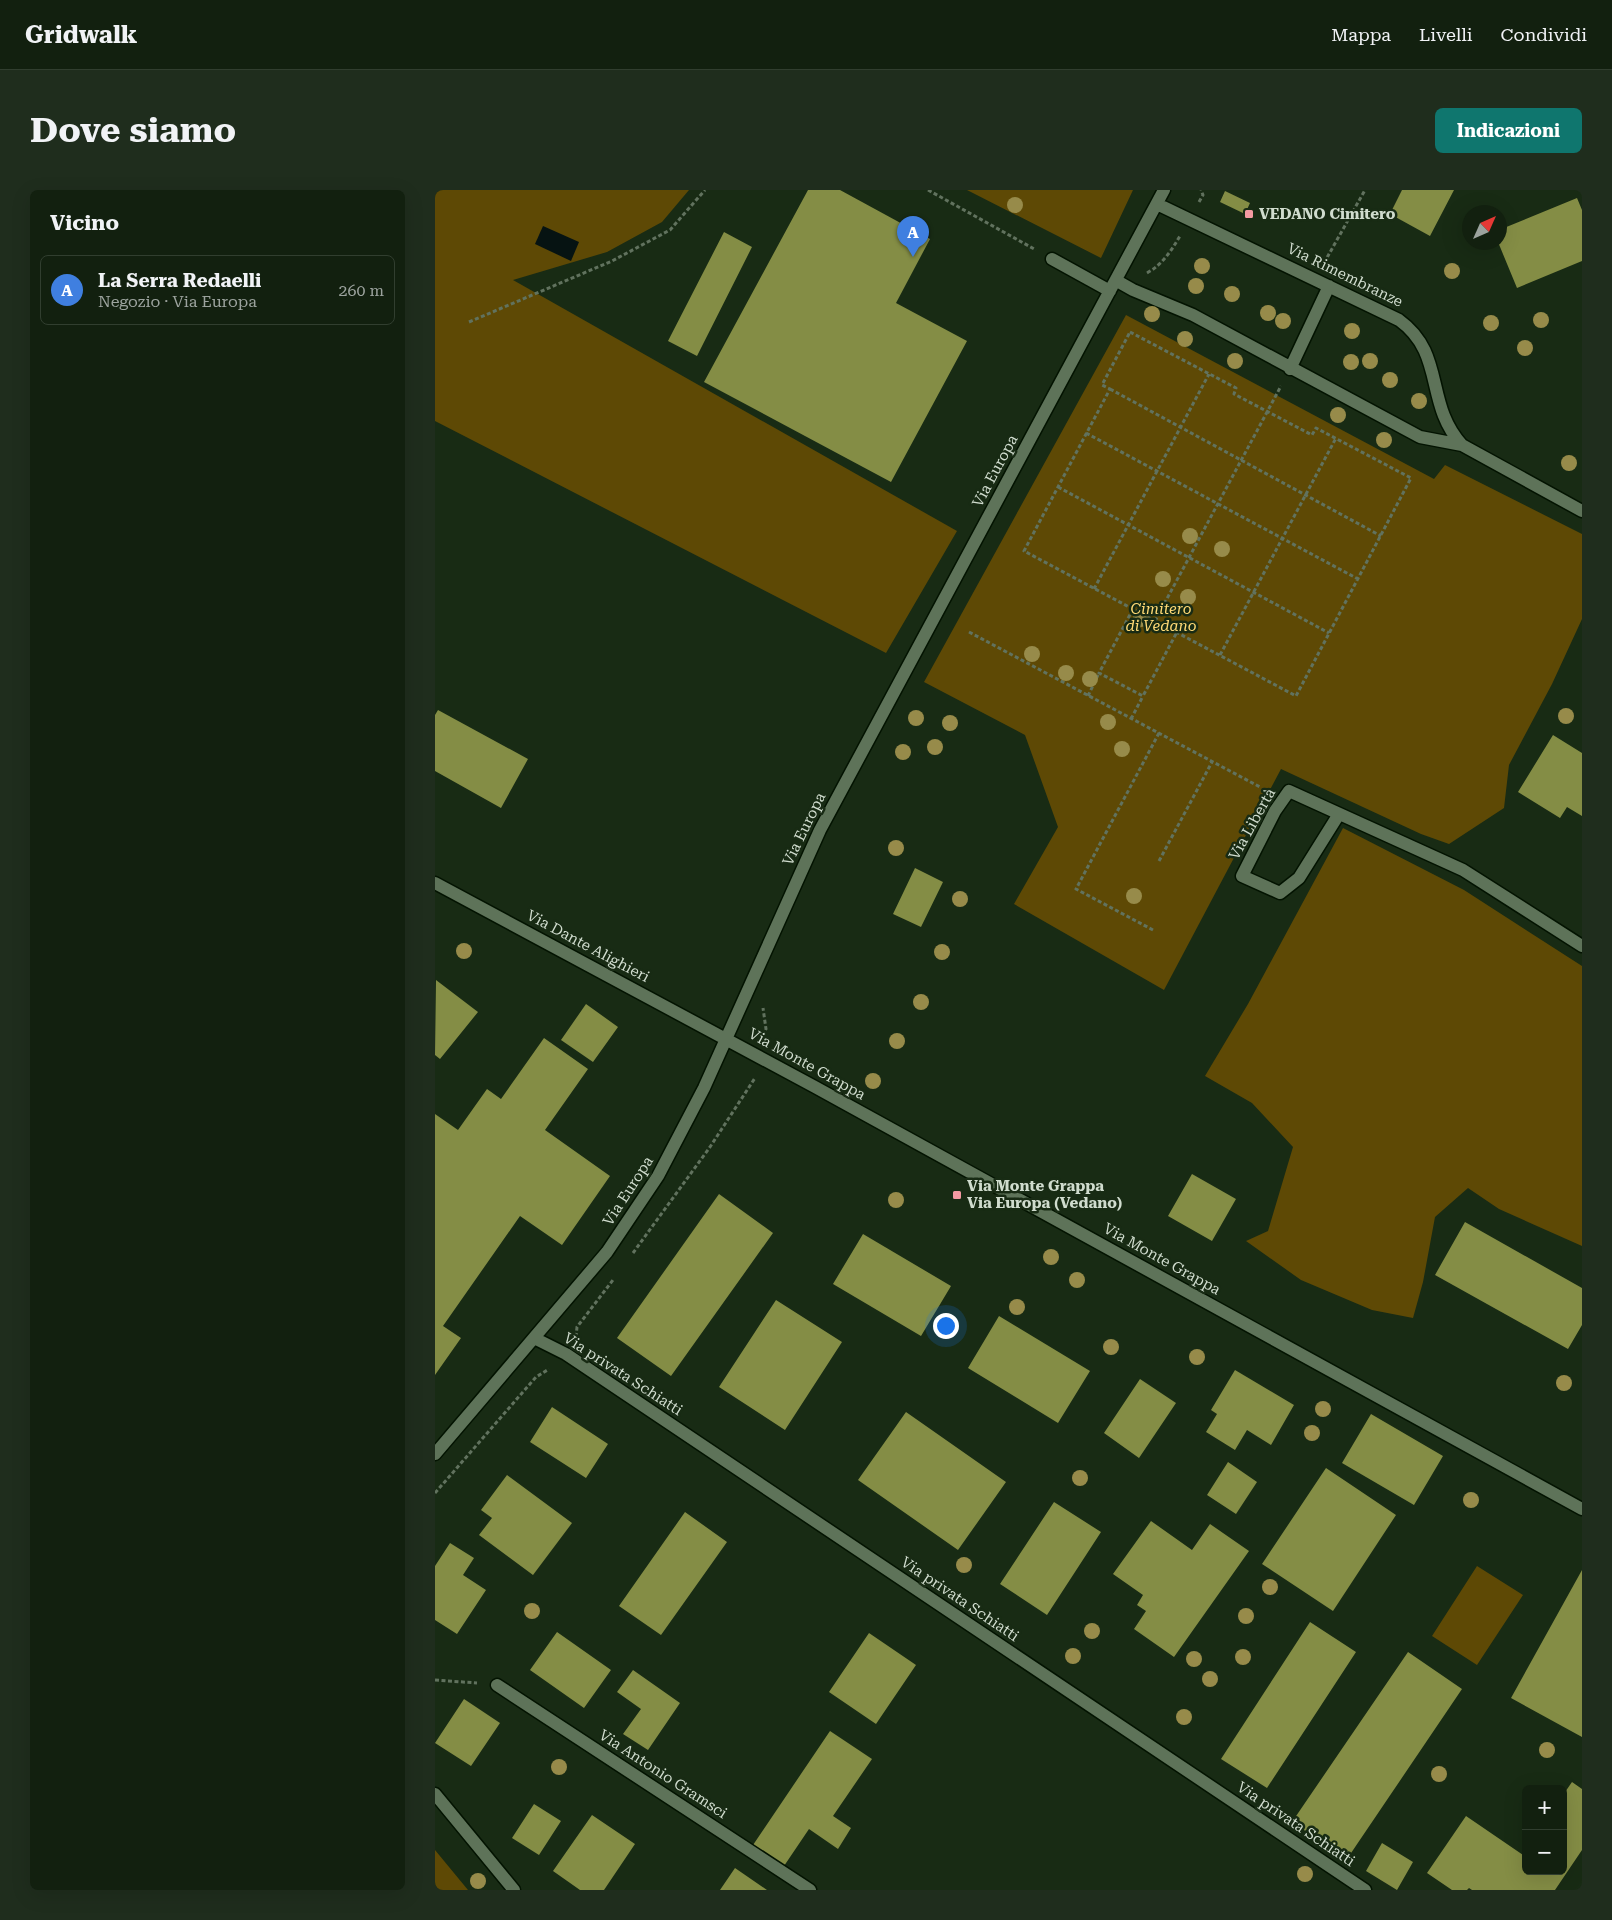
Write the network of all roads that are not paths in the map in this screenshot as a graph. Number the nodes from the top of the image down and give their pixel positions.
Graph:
1 (1164, 190) edge
2 (1157, 204) junction
3 (1052, 259) road end
4 (1113, 286) junction
5 (1329, 286) junction
6 (1290, 369) junction
7 (1462, 445) junction
8 (1582, 511) edge
9 (1339, 814) junction
10 (435, 883) edge
11 (1582, 946) edge
12 (726, 1039) junction
13 (534, 1338) junction
14 (435, 1454) edge
15 (1582, 1509) edge
16 (497, 1685) road end
17 (435, 1794) edge
18 (514, 1890) edge
19 (811, 1890) edge
20 (1365, 1890) edge

1 - 2 street, Via Europa
2 - 4 street, Via Europa
2 - 5 street, Via Rimembranze
3 - 4 street
4 - 6 street
4 - 12 street, Via Europa
5 - 6 street
5 - 7 street, Via Rimembranze
6 - 7 street
7 - 8 street, Via Rimembranze
9 - 9 street, Via Libertà
9 - 11 street, Via Libertà
10 - 12 street, Via Dante Alighieri
12 - 13 street, Via Europa
12 - 15 street, Via Monte Grappa
13 - 14 street, Via Europa
13 - 20 street, Via privata Schiatti
16 - 19 street, Via Antonio Gramsci
17 - 18 street

